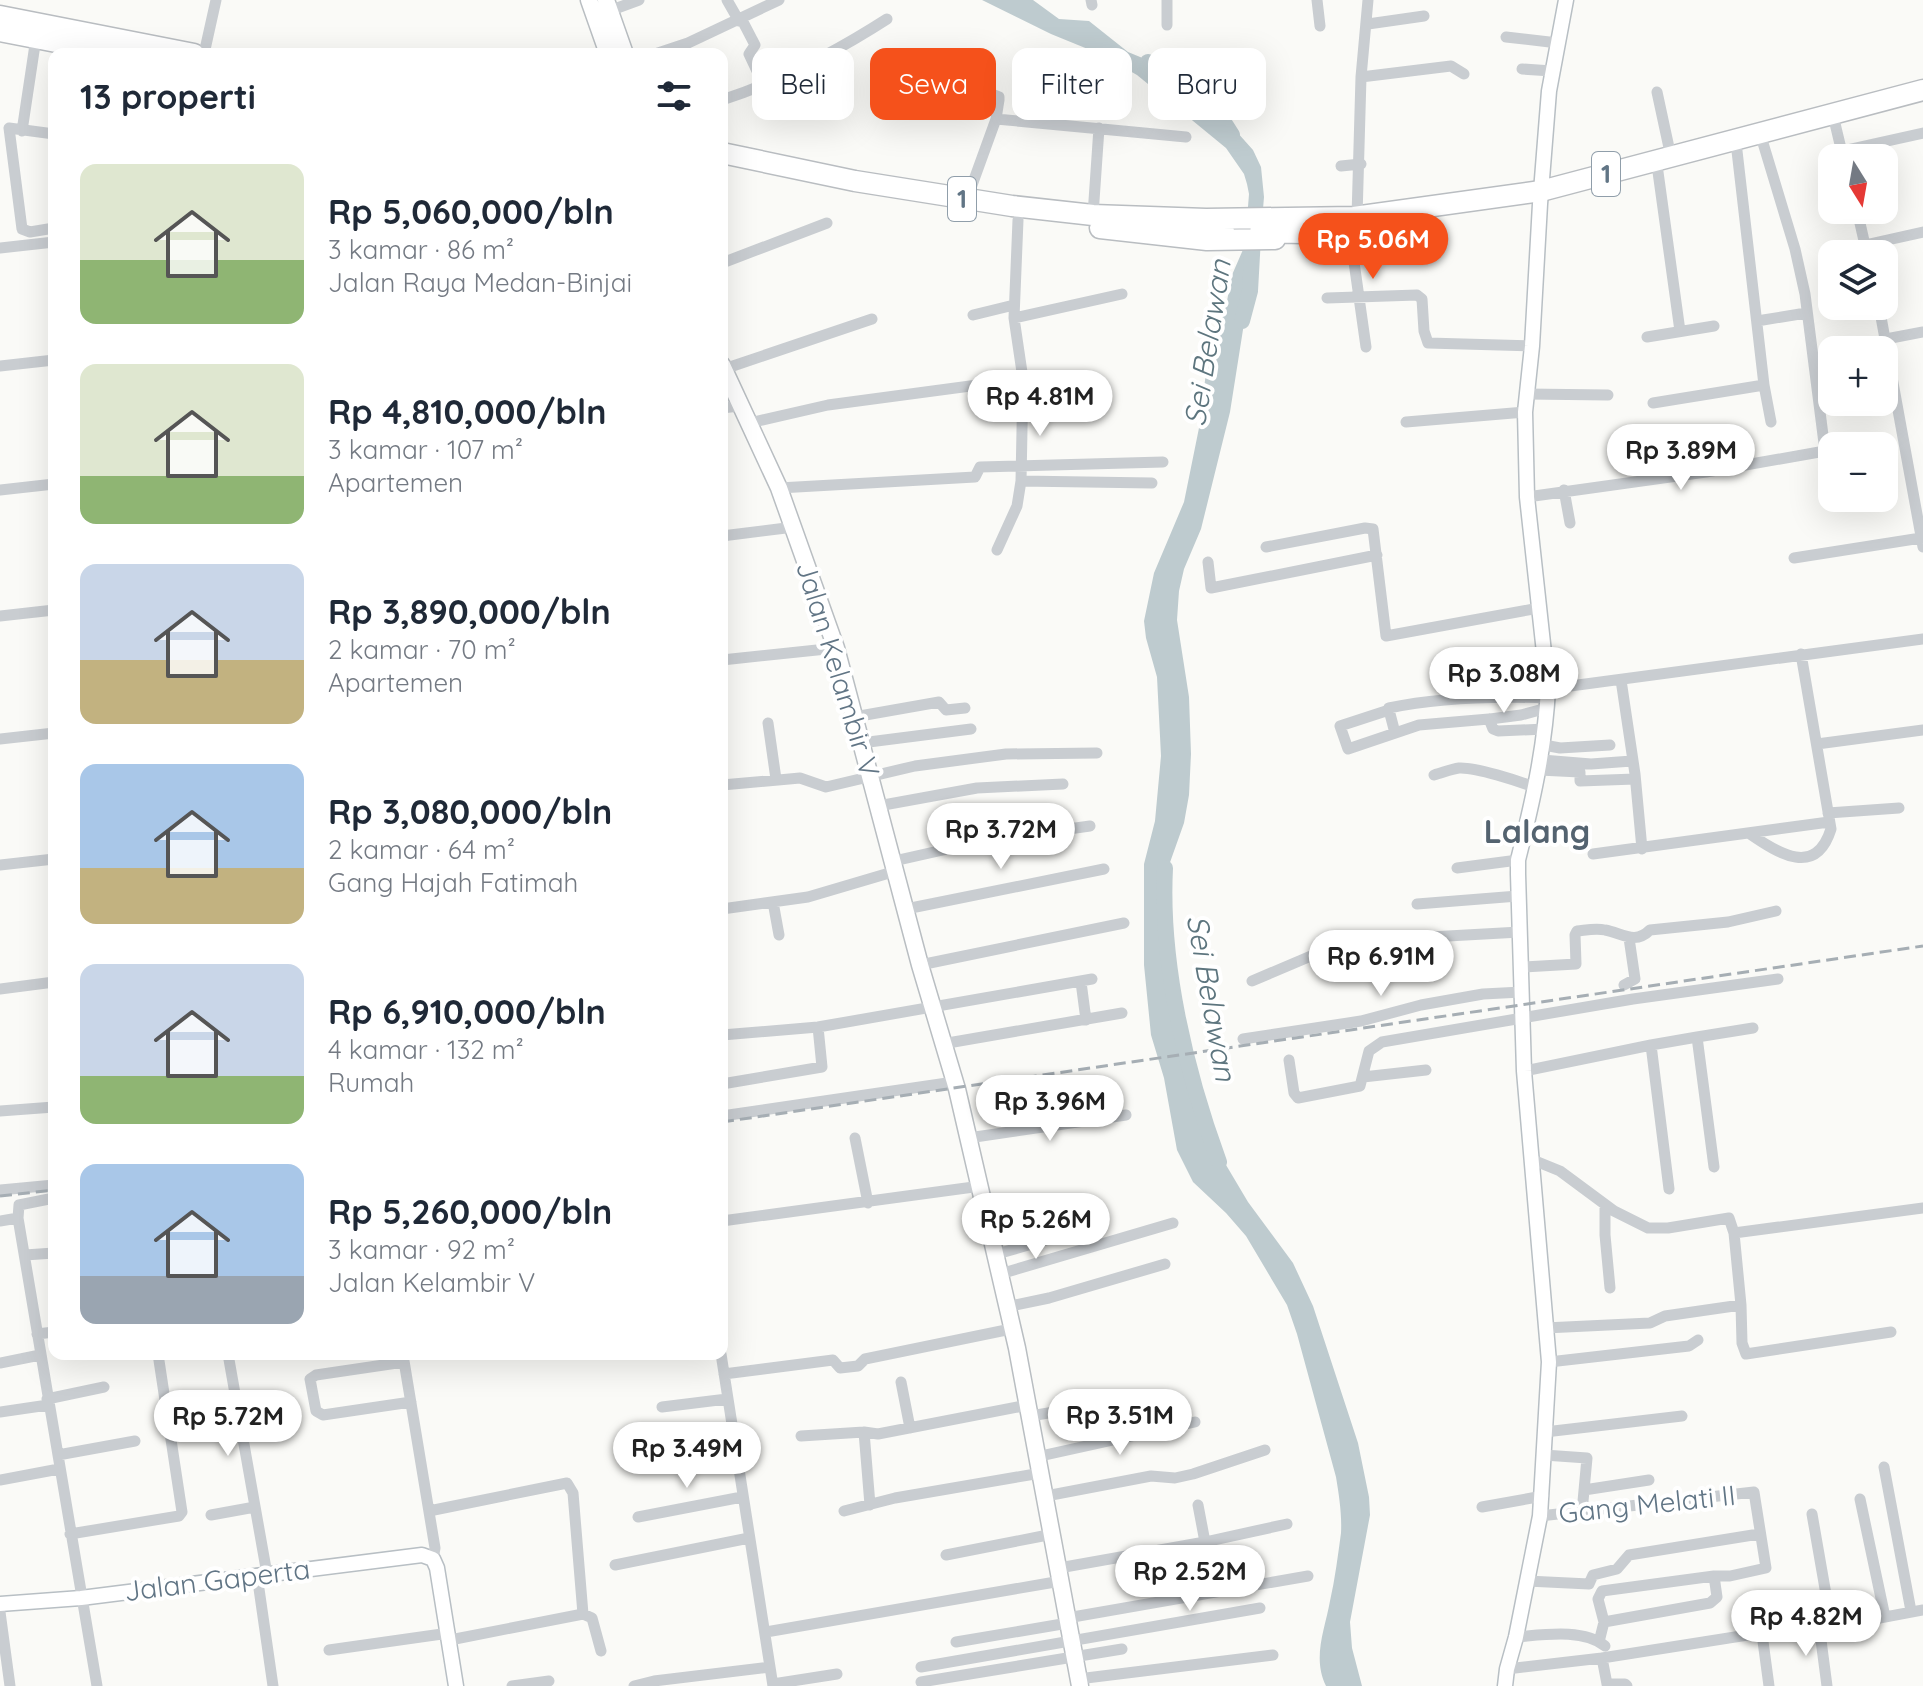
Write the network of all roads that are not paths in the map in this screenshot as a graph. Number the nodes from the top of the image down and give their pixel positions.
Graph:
1 (216, 0) edge
2 (589, 0) edge
3 (639, 0) edge
4 (727, 0) edge
5 (779, 0) edge
6 (1167, 0) edge
7 (1317, 0) edge
8 (1368, 0) edge
9 (1566, 0) edge
10 (608, 6) edge
11 (0, 16) edge
12 (1424, 16) dead end
13 (887, 19) dead end
14 (740, 20) junction
15 (1368, 24) junction
16 (1167, 25) dead end
17 (1320, 26) dead end
18 (0, 31) edge
19 (1506, 37) dead end
20 (36, 38) junction
21 (1558, 43) junction
22 (87, 48) edge
23 (163, 48) edge
24 (205, 48) edge
25 (606, 48) edge
26 (623, 48) edge
27 (673, 48) edge
28 (753, 48) edge
29 (841, 48) edge
30 (1522, 69) dead end
31 (1552, 71) junction
32 (1464, 74) dead end
33 (1361, 77) junction
34 (752, 90) edge
35 (1923, 90) edge
36 (1657, 92) dead end
37 (996, 96) edge
38 (728, 98) edge
39 (1923, 102) edge
40 (996, 119) joint
41 (996, 120) edge
42 (1834, 120) junction
43 (1099, 128) junction
44 (22, 131) junction
45 (48, 133) edge
46 (1923, 133) edge
47 (1186, 137) dead end
48 (1763, 143) junction
49 (1839, 144) edge
50 (1882, 144) edge
51 (1737, 151) junction
52 (728, 154) edge
53 (1361, 164) junction
54 (1665, 165) junction
55 (1341, 166) dead end
56 (728, 168) edge
57 (1540, 197) junction
58 (967, 199) junction
59 (1093, 215) junction
60 (1018, 220) junction
61 (1355, 221) junction
62 (827, 223) dead end
63 (48, 229) edge
64 (1206, 230) junction
65 (1280, 230) junction
66 (1923, 232) edge
67 (1896, 240) edge
68 (48, 243) edge
69 (0, 248) edge
70 (728, 261) edge
71 (1122, 294) dead end
72 (1327, 298) dead end
73 (1359, 298) junction
74 (1014, 305) junction
75 (1806, 313) junction
76 (973, 315) dead end
77 (1014, 318) junction
78 (872, 319) dead end
79 (1757, 321) junction
80 (1714, 326) dead end
81 (1680, 331) junction
82 (1923, 332) edge
83 (1647, 337) dead end
84 (1898, 337) edge
85 (1532, 346) junction
86 (1366, 347) dead end
87 (48, 361) edge
88 (728, 365) edge
89 (0, 366) edge
90 (1023, 379) junction
91 (1764, 385) junction
92 (1527, 394) junction
93 (1608, 395) dead end
94 (1898, 401) edge
95 (1653, 403) dead end
96 (730, 407) edge
97 (1525, 412) junction
98 (1406, 422) dead end
99 (1771, 422) dead end
100 (749, 423) junction
101 (1825, 432) edge
102 (1818, 455) edge
103 (1163, 462) dead end
104 (1022, 465) junction
105 (1021, 481) junction
106 (1152, 483) dead end
107 (48, 485) edge
108 (779, 488) junction
109 (0, 490) edge
110 (1564, 490) junction
111 (1527, 497) junction
112 (1921, 520) edge
113 (1570, 523) dead end
114 (794, 527) junction
115 (728, 535) edge
116 (1922, 543) edge
117 (1266, 547) dead end
118 (997, 550) dead end
119 (1377, 555) junction
120 (1794, 558) dead end
121 (1208, 562) dead end
122 (1539, 608) junction
123 (48, 611) edge
124 (0, 616) edge
125 (1923, 639) edge
126 (836, 648) junction
127 (1801, 654) junction
128 (728, 659) edge
129 (1621, 680) junction
130 (1548, 698) junction
131 (965, 708) dead end
132 (1389, 710) junction
133 (854, 717) junction
134 (1490, 719) junction
135 (768, 723) dead end
136 (971, 729) dead end
137 (1545, 729) junction
138 (1923, 730) edge
139 (1395, 733) junction
140 (48, 734) edge
141 (0, 739) edge
142 (861, 743) junction
143 (1817, 744) junction
144 (1610, 745) dead end
145 (1097, 753) dead end
146 (1541, 758) junction
147 (1632, 761) junction
148 (1580, 768) junction
149 (871, 775) junction
150 (1434, 775) dead end
151 (776, 779) junction
152 (1635, 779) junction
153 (728, 784) edge
154 (1063, 784) dead end
155 (1534, 787) junction
156 (878, 806) junction
157 (1899, 808) dead end
158 (1828, 818) junction
159 (1090, 826) dead end
160 (1750, 834) junction
161 (1642, 849) junction
162 (1593, 854) dead end
163 (48, 860) edge
164 (1518, 860) junction
165 (0, 865) edge
166 (895, 866) junction
167 (1457, 868) dead end
168 (1104, 869) dead end
169 (1518, 896) junction
170 (773, 902) junction
171 (1417, 904) dead end
172 (728, 908) edge
173 (906, 909) junction
174 (1776, 911) dead end
175 (1124, 923) dead end
176 (1520, 932) junction
177 (779, 935) dead end
178 (1629, 938) junction
179 (920, 965) junction
180 (1522, 967) junction
181 (1778, 979) dead end
182 (1252, 981) dead end
183 (48, 983) edge
184 (1624, 985) dead end
185 (0, 989) edge
186 (1522, 992) junction
187 (932, 1006) junction
188 (1122, 1013) dead end
189 (1523, 1019) junction
190 (1086, 1020) junction
191 (818, 1027) junction
192 (1753, 1028) dead end
193 (728, 1034) edge
194 (1697, 1037) junction
195 (1243, 1039) dead end
196 (942, 1044) junction
197 (1651, 1045) junction
198 (1289, 1060) dead end
199 (1426, 1070) dead end
200 (1524, 1071) junction
201 (1363, 1077) junction
202 (954, 1082) junction
203 (728, 1083) edge
204 (48, 1107) edge
205 (0, 1111) edge
206 (728, 1115) edge
207 (1126, 1115) dead end
208 (855, 1138) dead end
209 (968, 1138) junction
210 (1533, 1160) junction
211 (1714, 1167) dead end
212 (48, 1186) edge
213 (981, 1186) junction
214 (1669, 1189) dead end
215 (0, 1190) edge
216 (48, 1199) edge
217 (868, 1203) junction
218 (1605, 1206) junction
219 (1923, 1208) edge
220 (18, 1218) junction
221 (728, 1220) edge
222 (0, 1221) edge
223 (1173, 1223) dead end
224 (1734, 1233) junction
225 (1066, 1234) dead end
226 (48, 1253) edge
227 (997, 1254) junction
228 (25, 1255) junction
229 (1165, 1264) dead end
230 (1000, 1274) junction
231 (1610, 1288) dead end
232 (1741, 1305) junction
233 (1006, 1307) junction
234 (1545, 1328) junction
235 (1011, 1329) junction
236 (1891, 1332) dead end
237 (48, 1333) edge
238 (37, 1334) junction
239 (1698, 1340) dead end
240 (40, 1355) junction
241 (159, 1360) edge
242 (229, 1360) edge
243 (393, 1360) edge
244 (403, 1360) edge
245 (722, 1360) edge
246 (1549, 1362) junction
247 (0, 1363) edge
248 (724, 1374) junction
249 (901, 1382) dead end
250 (104, 1387) dead end
251 (1158, 1395) dead end
252 (727, 1399) junction
253 (48, 1402) junction
254 (411, 1402) junction
255 (662, 1407) dead end
256 (1029, 1411) junction
257 (0, 1412) edge
258 (1682, 1416) dead end
259 (1195, 1422) dead end
260 (910, 1428) junction
261 (864, 1432) junction
262 (1545, 1432) junction
263 (801, 1436) dead end
264 (135, 1441) dead end
265 (733, 1441) junction
266 (1265, 1450) dead end
267 (656, 1451) dead end
268 (58, 1455) junction
269 (1544, 1455) junction
270 (1038, 1465) junction
271 (1884, 1467) dead end
272 (59, 1469) junction
273 (0, 1480) edge
274 (1649, 1480) dead end
275 (1584, 1490) junction
276 (1046, 1496) junction
277 (1543, 1496) junction
278 (742, 1497) junction
279 (1860, 1499) dead end
280 (870, 1505) junction
281 (1198, 1505) dead end
282 (255, 1507) junction
283 (1482, 1507) dead end
284 (429, 1511) junction
285 (844, 1511) dead end
286 (1582, 1512) junction
287 (1812, 1514) dead end
288 (211, 1515) dead end
289 (1540, 1516) junction
290 (638, 1517) dead end
291 (1287, 1524) dead end
292 (70, 1534) junction
293 (1053, 1534) junction
294 (1759, 1534) junction
295 (749, 1538) junction
296 (1205, 1542) junction
297 (946, 1555) dead end
298 (433, 1559) junction
299 (615, 1565) dead end
300 (262, 1575) junction
301 (1060, 1575) junction
302 (1308, 1576) dead end
303 (1714, 1576) junction
304 (1527, 1581) junction
305 (81, 1598) junction
306 (0, 1604) edge
307 (1763, 1604) dead end
308 (1260, 1608) dead end
309 (1917, 1611) edge
310 (0, 1612) edge
311 (583, 1614) junction
312 (1885, 1617) junction
313 (1604, 1622) junction
314 (1825, 1624) junction
315 (1069, 1627) junction
316 (766, 1632) junction
317 (1762, 1634) junction
318 (449, 1636) junction
319 (1516, 1637) junction
320 (956, 1642) dead end
321 (1599, 1642) junction
322 (1122, 1649) dead end
323 (329, 1650) dead end
324 (601, 1651) dead end
325 (1273, 1655) dead end
326 (1607, 1656) junction
327 (1075, 1657) junction
328 (770, 1667) junction
329 (921, 1667) dead end
330 (1507, 1669) junction
331 (837, 1674) dead end
332 (549, 1681) dead end
333 (921, 1682) dead end
334 (1079, 1683) edge
335 (773, 1685) edge
336 (10, 1686) edge
337 (97, 1686) edge
338 (273, 1686) edge
339 (456, 1686) edge
340 (512, 1686) edge
341 (634, 1686) edge
342 (1505, 1686) edge
343 (1627, 1686) edge
344 (1769, 1686) edge
345 (1827, 1686) edge

1 - 24 street
2 - 25 main road
3 - 10 street
4 - 14 street
5 - 14 street
6 - 16 street
7 - 17 street
8 - 15 street
9 - 21 street
10 - 26 main road
11 - 23 highway
12 - 15 street
13 - 29 street
14 - 27 street
14 - 28 street
15 - 33 street
18 - 20 highway
19 - 21 street
20 - 22 highway
20 - 44 street
21 - 31 street
30 - 31 street
31 - 57 street
32 - 33 street
33 - 53 street
34 - 38 street
35 - 42 highway, 1
36 - 54 street
37 - 40 street
39 - 42 highway, 1
40 - 43 street
41 - 58 street
42 - 48 highway, 1
42 - 49 street
42 - 54 highway, 1
43 - 47 street
43 - 59 street
44 - 45 street
44 - 63 street
46 - 50 street
48 - 51 highway, 1
48 - 75 street
51 - 54 highway, 1
51 - 79 street
52 - 58 highway, 1
53 - 55 street
53 - 61 street
54 - 57 highway, 1
54 - 81 street
56 - 60 highway, 1
57 - 61 highway, 1
57 - 85 street
58 - 59 highway, 1
59 - 64 highway, 1
60 - 64 highway, 1
60 - 74 street
61 - 65 highway, 1
61 - 65 highway, 1
61 - 73 street
62 - 70 street
64 - 65 highway, 1
66 - 67 street
68 - 69 street
71 - 77 street
72 - 73 street
73 - 85 street
73 - 86 street
74 - 76 street
74 - 77 street
75 - 79 street
75 - 101 street
77 - 90 street
78 - 88 street
79 - 91 street
80 - 81 street
81 - 83 street
82 - 84 street
85 - 92 street
87 - 89 street
90 - 100 street
90 - 104 street
91 - 95 street
91 - 99 street
92 - 93 street
92 - 97 street
94 - 112 street
96 - 100 main road, Jalan Kelambir V
97 - 98 street
97 - 111 street
100 - 108 main road, Jalan Kelambir V
102 - 110 street
103 - 104 street
104 - 105 street
104 - 108 street
105 - 106 street
105 - 118 street
107 - 109 street
108 - 114 main road, Jalan Kelambir V
110 - 111 street
110 - 113 street
111 - 122 street
112 - 116 street
114 - 115 street
114 - 126 main road, Jalan Kelambir V
116 - 120 street
117 - 119 street
119 - 121 street
119 - 122 street
122 - 130 street
123 - 124 street
125 - 127 street
126 - 128 street
126 - 133 main road, Jalan Kelambir V
127 - 129 street
127 - 143 street
129 - 130 street
129 - 147 street
130 - 132 street
130 - 134 street
130 - 137 street
131 - 133 street
132 - 139 street
132 - 139 street
133 - 142 main road, Jalan Kelambir V
134 - 137 street
134 - 139 street
135 - 151 street
136 - 142 street
137 - 146 street
138 - 143 street
140 - 141 street
142 - 149 main road, Jalan Kelambir V
143 - 158 street
144 - 146 street
145 - 149 street
146 - 148 street
146 - 155 street
147 - 148 street
147 - 152 street
148 - 152 street
149 - 151 street
149 - 156 main road, Jalan Kelambir V
150 - 155 street
151 - 153 street
152 - 161 street
154 - 156 street
155 - 164 street
156 - 166 main road, Jalan Kelambir V
157 - 158 street
158 - 160 street
158 - 160 street
159 - 166 street
160 - 161 street
161 - 162 street
163 - 165 street
164 - 167 street
164 - 169 street
166 - 170 street
166 - 173 main road, Jalan Kelambir V
168 - 173 street
169 - 171 street
169 - 176 street
170 - 172 street
170 - 177 street
173 - 179 main road, Jalan Kelambir V
174 - 178 street
175 - 179 street
176 - 180 street
176 - 182 street
178 - 180 street
178 - 184 street
179 - 187 main road, Jalan Kelambir V
180 - 186 street
181 - 189 street
183 - 185 street
186 - 189 street
186 - 195 street
187 - 190 street
187 - 191 street
187 - 196 main road, Jalan Kelambir V
188 - 190 street
189 - 200 street
189 - 201 street
190 - 196 street
191 - 193 street
191 - 203 street
192 - 194 street
194 - 197 street
194 - 211 street
196 - 202 main road, Jalan Kelambir V
197 - 200 street
197 - 214 street
198 - 201 street
199 - 201 street
200 - 210 street
202 - 206 street
202 - 209 main road, Jalan Kelambir V
204 - 205 street
207 - 209 street
208 - 217 street
209 - 213 main road, Jalan Kelambir V
210 - 218 street
210 - 234 street
212 - 215 street
213 - 217 street
213 - 227 main road, Jalan Kelambir V
216 - 220 street
217 - 221 street
218 - 224 street
218 - 231 street
219 - 224 street
220 - 222 street
220 - 228 street
223 - 230 street
224 - 232 street
225 - 227 street
226 - 228 street
227 - 230 main road, Jalan Kelambir V
228 - 238 street
229 - 233 street
230 - 233 main road, Jalan Kelambir V
232 - 234 street
232 - 236 street
233 - 235 main road, Jalan Kelambir V
234 - 246 street
235 - 248 street
235 - 256 main road, Jalan Kelambir V
237 - 238 street
238 - 240 street
239 - 246 street
240 - 247 street
240 - 253 street
241 - 292 street
242 - 282 street
243 - 254 street
244 - 254 street
245 - 248 street
246 - 262 street
248 - 252 street
249 - 260 street
250 - 253 street
251 - 256 street
252 - 255 street
252 - 265 street
253 - 257 street
253 - 268 street
254 - 284 street
256 - 260 street
256 - 270 main road, Jalan Kelambir V
258 - 262 street
259 - 270 street
260 - 261 street
261 - 263 street
261 - 280 street
262 - 269 street
264 - 268 street
265 - 267 street
265 - 278 street
266 - 276 street
268 - 272 street
269 - 275 street
269 - 277 street
270 - 276 main road, Jalan Kelambir V
270 - 280 street
271 - 309 street
272 - 273 street
272 - 292 street
274 - 275 street
275 - 286 street
276 - 293 main road, Jalan Kelambir V
277 - 283 street
277 - 289 street
278 - 290 street
278 - 295 street
279 - 312 street
280 - 285 street
281 - 296 street
282 - 288 street
282 - 300 street
284 - 298 street
284 - 311 street
286 - 289 street, Gang Melati II
286 - 294 street, Gang Melati II
287 - 314 street
289 - 304 street
291 - 296 street
292 - 305 street
293 - 297 street
293 - 301 main road, Jalan Kelambir V
294 - 303 street
294 - 304 street
295 - 299 street
295 - 316 street
296 - 301 street
298 - 300 street, Jalan Gaperta
298 - 318 street
300 - 305 street, Jalan Gaperta
300 - 338 street
301 - 315 main road, Jalan Kelambir V
301 - 316 street
302 - 315 street
303 - 313 street
303 - 313 street
304 - 319 street
305 - 306 street, Jalan Gaperta
305 - 337 street
307 - 317 street
308 - 315 street
309 - 312 street
310 - 336 street
311 - 318 street
311 - 324 street
312 - 314 street
313 - 321 street
314 - 317 street
314 - 345 street
315 - 320 street
315 - 327 main road, Jalan Kelambir V
315 - 329 street
316 - 328 street
317 - 326 street
317 - 344 street
318 - 323 street
318 - 339 street
319 - 321 street
319 - 330 street
321 - 326 street
322 - 327 street
325 - 334 street
326 - 330 street
326 - 343 street
327 - 333 street
327 - 334 main road, Jalan Kelambir V
328 - 335 street
328 - 341 street
330 - 342 street
331 - 335 street
332 - 340 street

